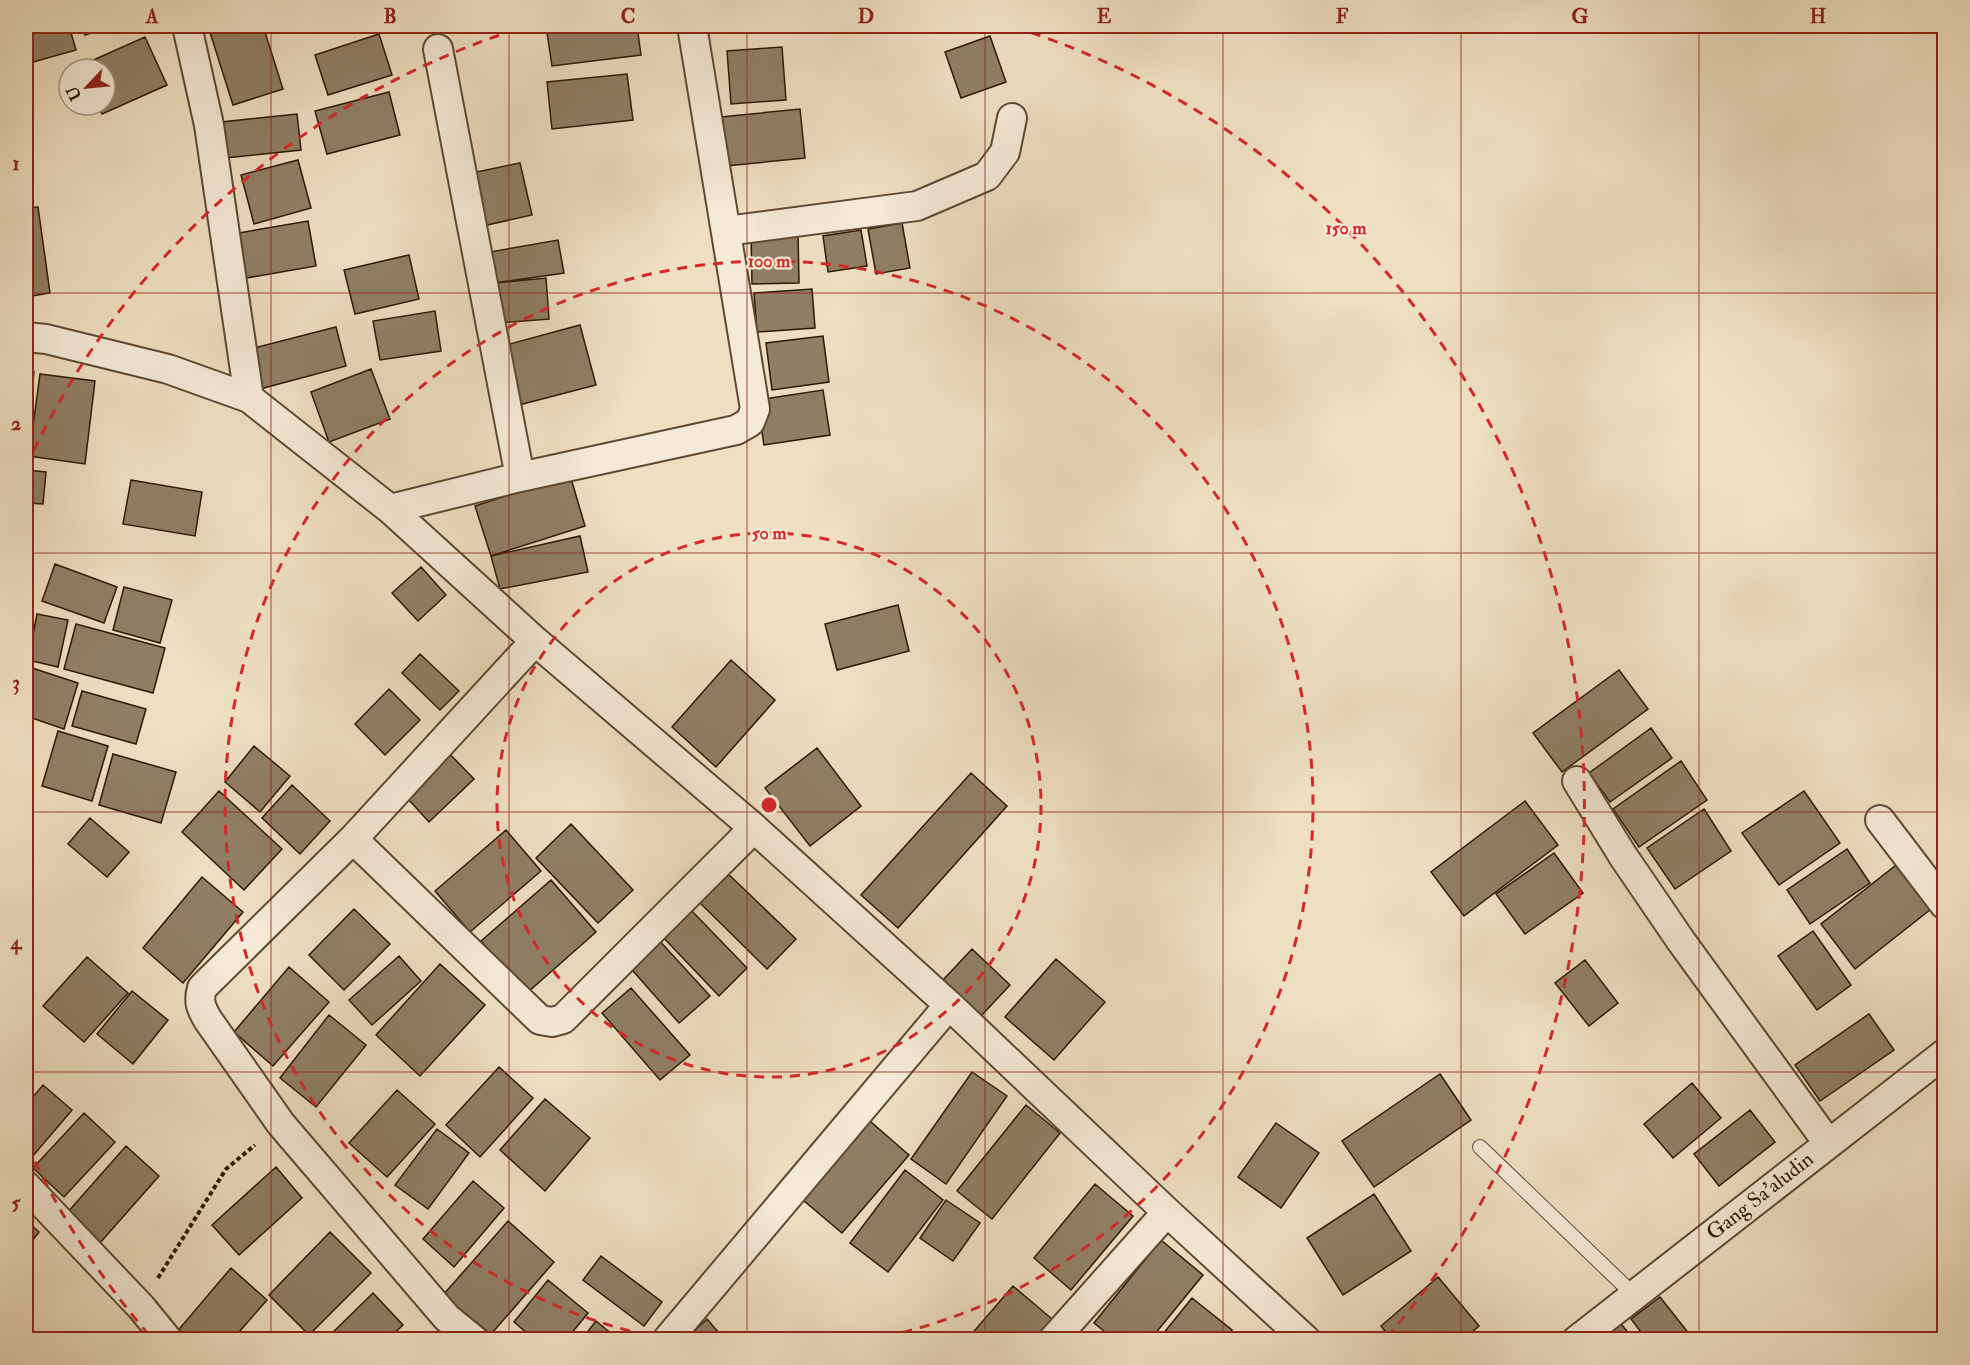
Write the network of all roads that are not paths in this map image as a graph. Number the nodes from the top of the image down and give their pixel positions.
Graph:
1 (187, 26) edge
2 (692, 26) edge
3 (438, 49) dead end
4 (1012, 118) dead end
5 (726, 231) junction
6 (26, 337) edge
7 (249, 398) junction
8 (520, 477) junction
9 (390, 508) junction
10 (535, 641) junction
11 (1576, 781) dead end
12 (1880, 820) dead end
13 (754, 828) junction
14 (353, 839) junction
15 (1944, 904) edge
16 (949, 1005) junction
17 (1944, 1054) edge
18 (1828, 1143) junction
19 (1480, 1147) dead end
20 (26, 1186) edge
21 (1167, 1212) junction
22 (1634, 1295) junction
23 (1297, 1336) edge
24 (168, 1340) edge
25 (474, 1340) edge
26 (667, 1340) edge
27 (1053, 1340) edge
28 (1577, 1340) edge

1 - 7 street
2 - 5 street
3 - 8 street
4 - 5 street
5 - 8 street
6 - 7 street
7 - 9 street
8 - 9 street
9 - 10 street
10 - 13 street
10 - 14 street
11 - 18 street
12 - 15 street
13 - 14 street
13 - 16 street
14 - 25 street
16 - 21 street
16 - 26 street
17 - 18 street, Gang Sa'aludin
18 - 22 street, Gang Sa'aludin
19 - 22 lane
20 - 24 street
21 - 23 street
21 - 27 street
22 - 28 street, Gang Sa'aludin

